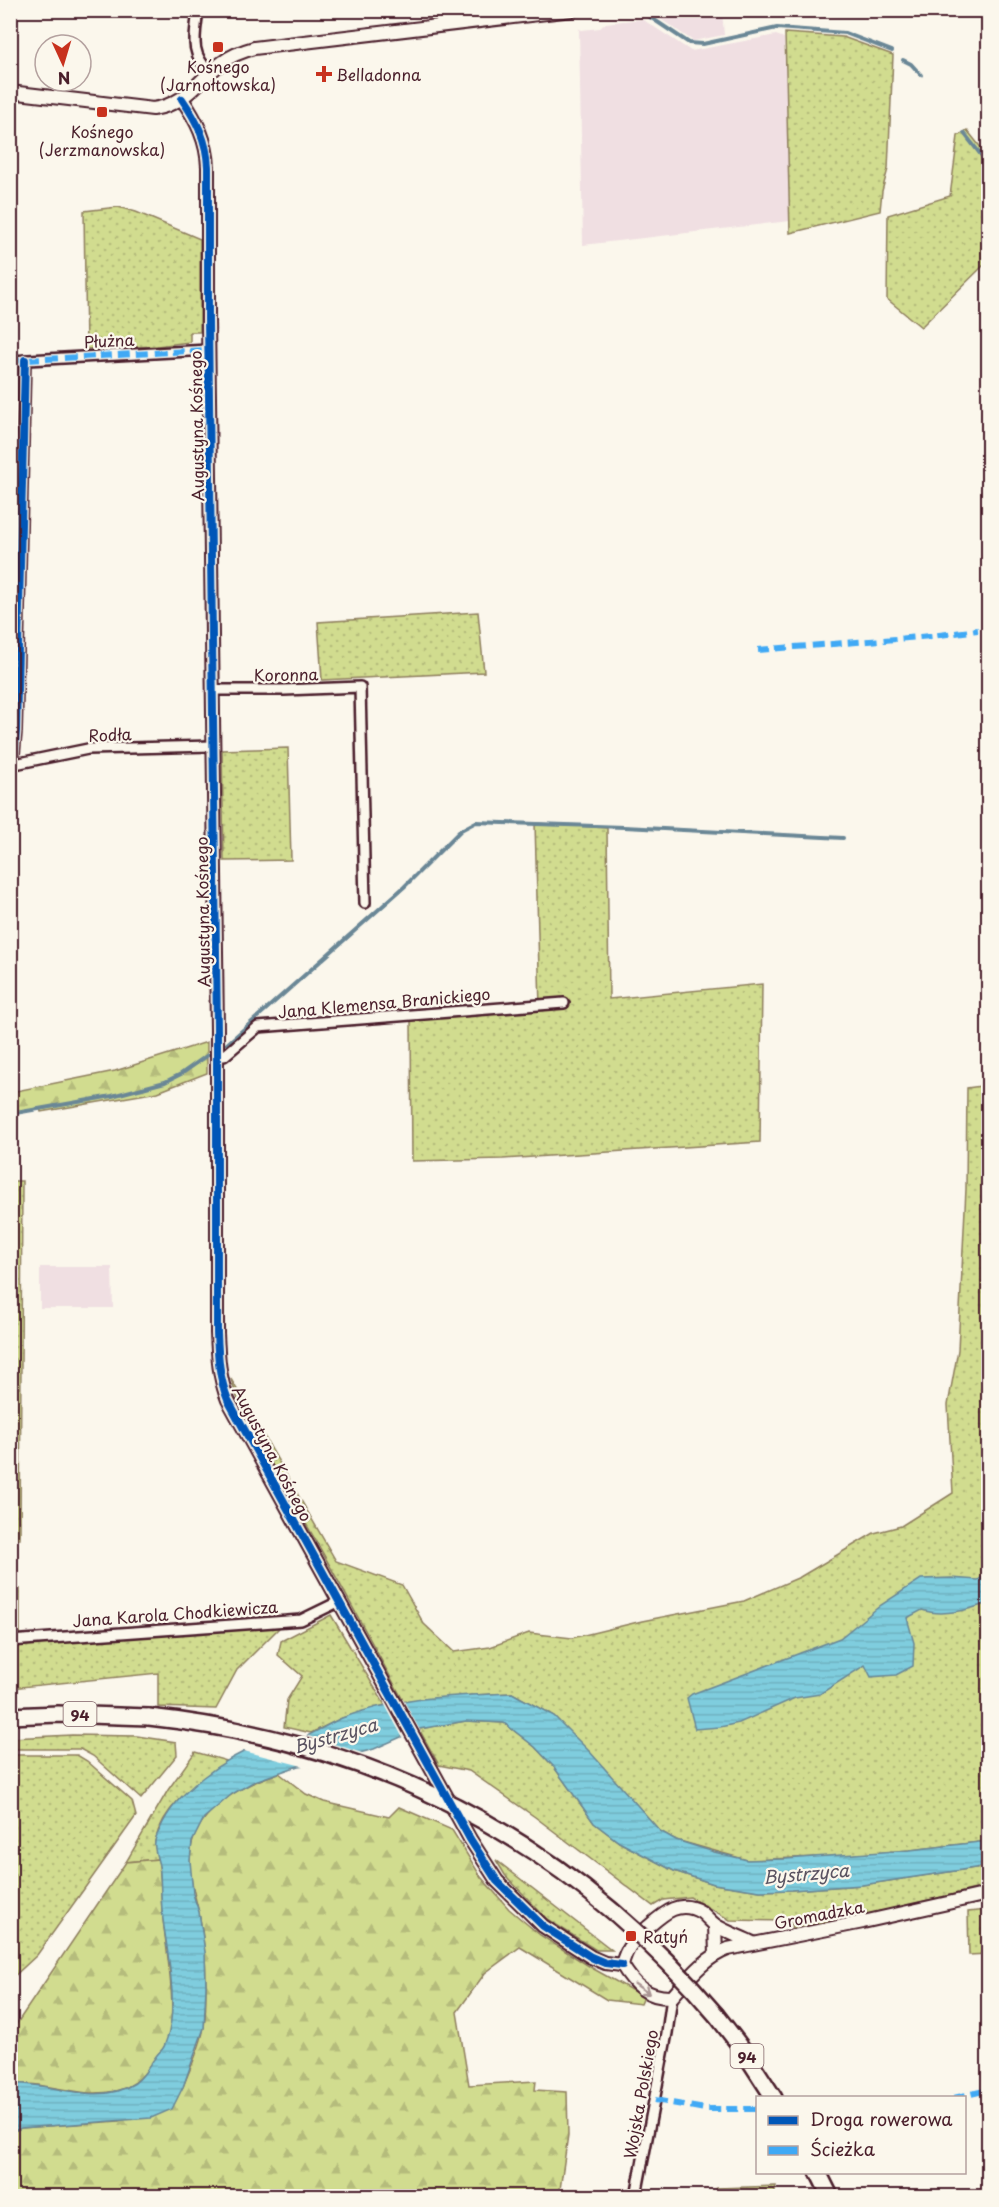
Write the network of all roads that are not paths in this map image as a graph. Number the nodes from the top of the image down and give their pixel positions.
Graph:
1 (198, 10) edge
2 (572, 10) edge
3 (210, 73) junction
4 (10, 92) edge
5 (182, 99) junction
6 (208, 350) junction
7 (25, 360) junction
8 (10, 361) edge
9 (212, 690) junction
10 (213, 746) junction
11 (12, 765) edge
12 (365, 903) dead end
13 (564, 1003) dead end
14 (217, 1055) junction
15 (338, 1602) junction
16 (10, 1641) edge
17 (10, 1716) edge
18 (988, 1893) edge
19 (715, 1924) junction
20 (753, 1943) junction
21 (716, 1954) junction
22 (622, 1965) junction
23 (672, 1997) junction
24 (773, 2096) edge
25 (819, 2174) edge
26 (636, 2196) edge
27 (830, 2196) edge

1 - 3 street
2 - 3 street
3 - 5 street
4 - 5 street
5 - 6 street, Augustyna Kośnego
6 - 7 street, Płużna
6 - 9 street, Augustyna Kośnego
7 - 8 street, Płużna
7 - 11 street
9 - 10 street, Augustyna Kośnego
9 - 12 street, Koronna
10 - 11 street, Rodła
10 - 14 street, Augustyna Kośnego
13 - 14 street, Jana Klemensa Branickiego
14 - 15 street, Augustyna Kośnego
15 - 16 street, Jana Karola Chodkiewicza
15 - 22 street, Augustyna Kośnego
17 - 24 main road, 94, bridge
18 - 20 street, Gromadzka
19 - 20 street
19 - 21 street
19 - 22 street
20 - 21 street, Gromadzka
21 - 23 street, Gromadzka
22 -> 23 street
23 - 26 street, Wojska Polskiego
25 - 27 main road

